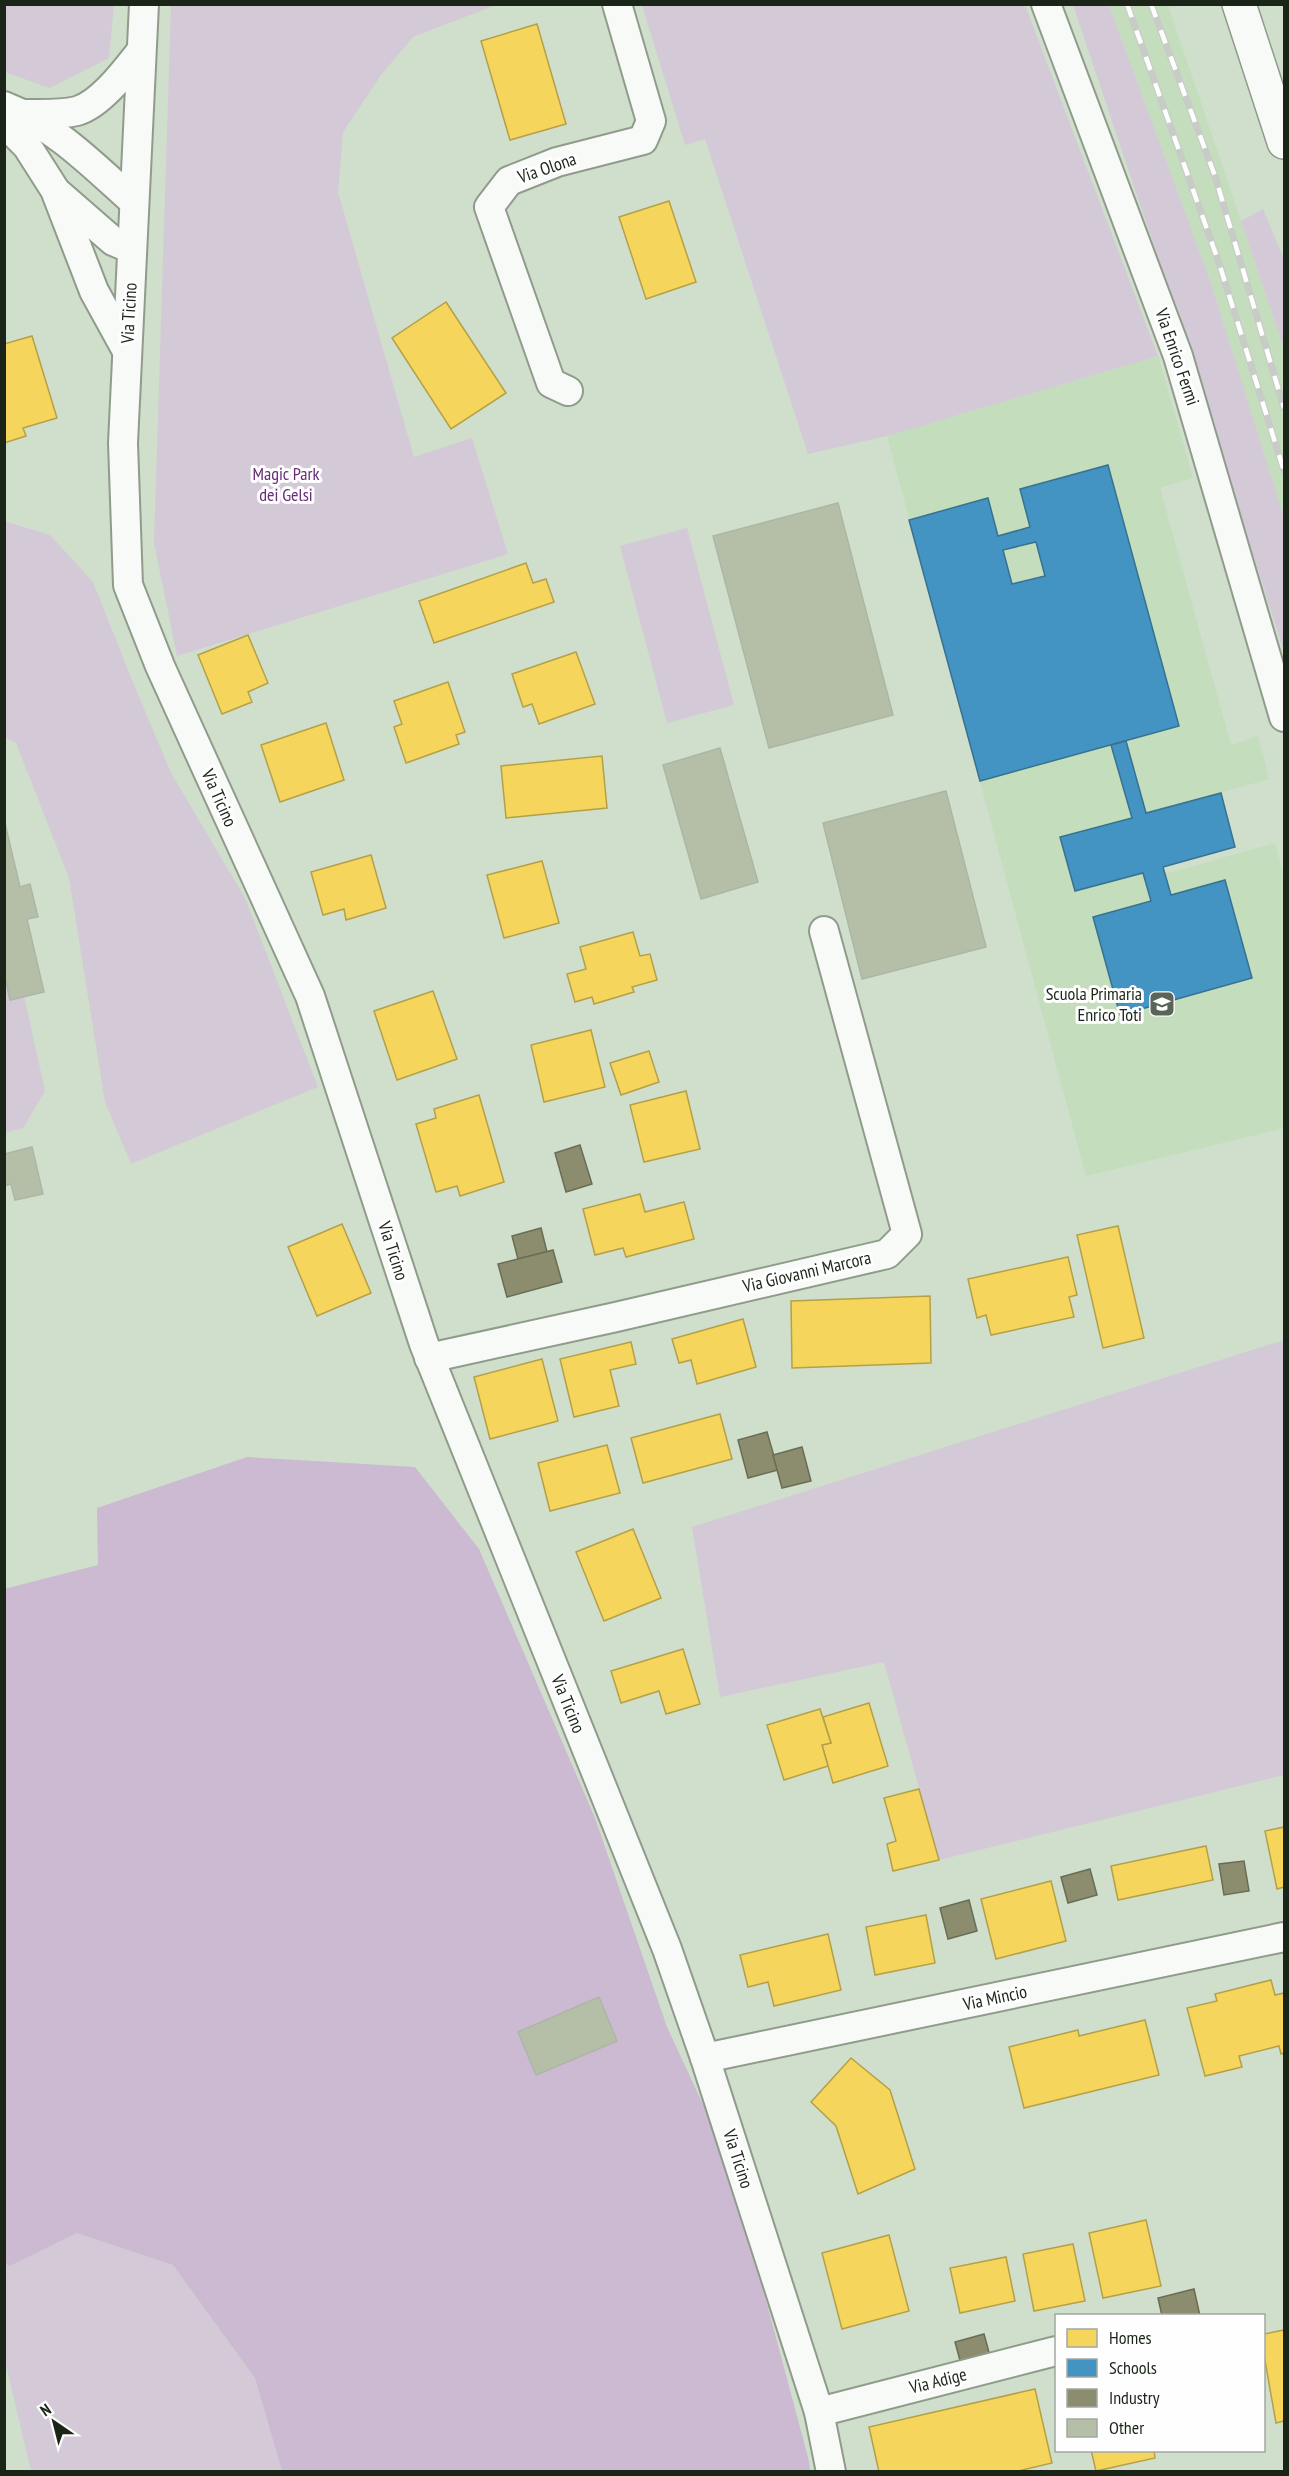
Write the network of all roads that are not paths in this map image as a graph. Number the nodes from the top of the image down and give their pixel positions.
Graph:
1 (144, 4) edge
2 (617, 4) edge
3 (1046, 4) edge
4 (1239, 4) edge
5 (141, 51) junction
6 (12, 114) edge
7 (1284, 142) edge
8 (55, 190) junction
9 (134, 202) junction
10 (132, 249) junction
11 (127, 351) junction
12 (568, 391) dead end
13 (1284, 717) edge
14 (824, 931) dead end
15 (429, 1358) junction
16 (1284, 1937) edge
17 (705, 2058) junction
18 (1055, 2351) edge
19 (819, 2412) junction
20 (831, 2472) edge

1 - 5 street, Via Ticino
2 - 12 street, Via Olona
3 - 13 street, Via Enrico Fermi
4 - 7 main road
5 - 6 street
5 - 9 street, Via Ticino
6 - 8 street
6 - 9 street
8 - 10 street
8 - 11 street
9 - 10 street, Via Ticino
10 - 11 street, Via Ticino
11 - 15 street, Via Ticino
14 - 15 street, Via Giovanni Marcora
15 - 17 street, Via Ticino
16 - 17 street, Via Mincio
17 - 19 street, Via Ticino
18 - 19 street, Via Adige
19 - 20 street, Via Ticino

